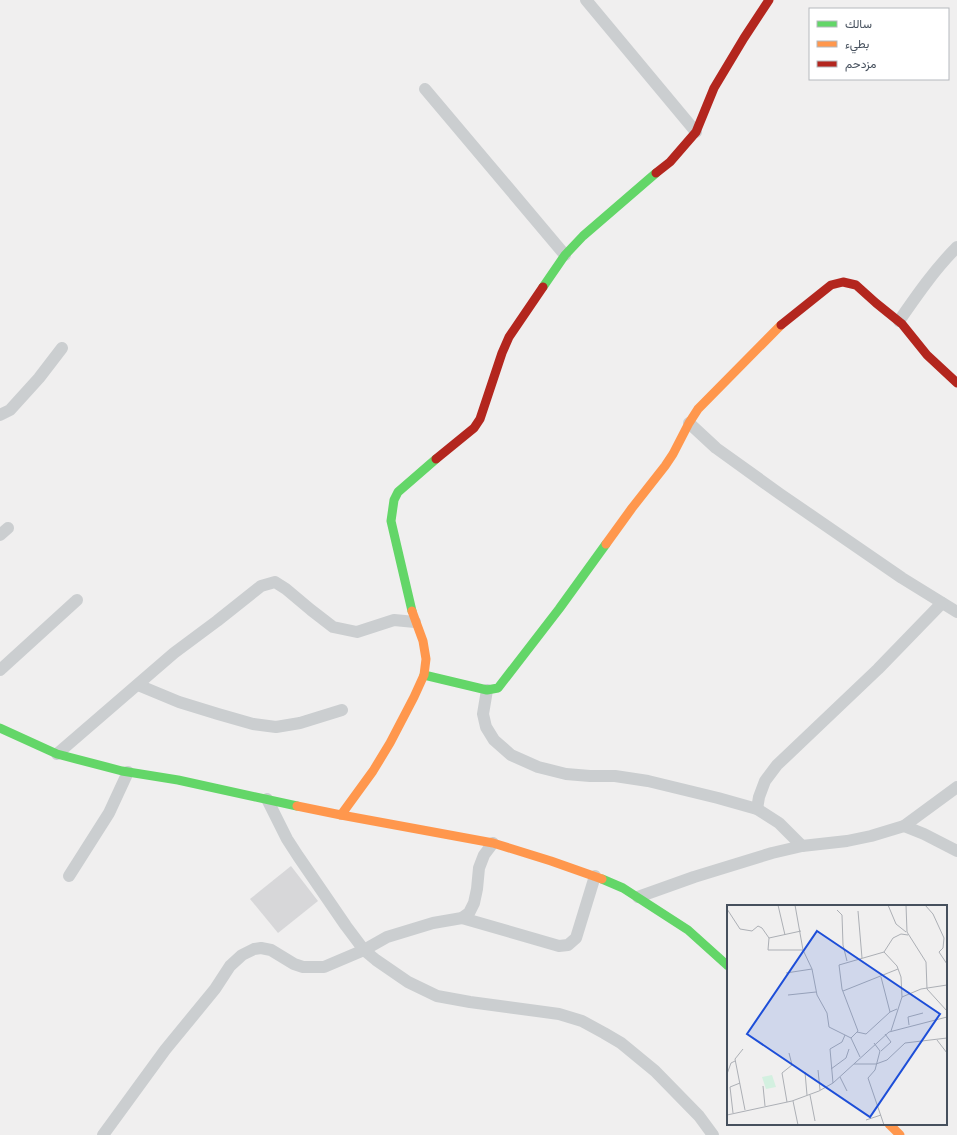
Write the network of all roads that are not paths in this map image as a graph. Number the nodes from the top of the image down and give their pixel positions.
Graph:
1 (586, 0) edge
2 (770, 0) edge
3 (425, 89) dead end
4 (696, 132) junction
5 (957, 247) edge
6 (565, 255) junction
7 (899, 321) junction
8 (62, 348) dead end
9 (957, 383) edge
10 (0, 415) edge
11 (689, 423) junction
12 (77, 600) dead end
13 (942, 603) junction
14 (957, 612) edge
15 (415, 622) junction
16 (0, 670) edge
17 (424, 674) junction
18 (138, 685) junction
19 (486, 690) junction
20 (342, 710) dead end
21 (0, 728) edge
22 (57, 754) junction
23 (128, 772) junction
24 (957, 787) edge
25 (267, 800) junction
26 (757, 809) junction
27 (341, 815) junction
28 (904, 826) junction
29 (493, 843) junction
30 (802, 846) junction
31 (957, 851) edge
32 (68, 876) dead end
33 (595, 876) junction
34 (638, 897) junction
35 (462, 918) junction
36 (364, 950) junction
37 (727, 965) edge
38 (890, 1125) edge
39 (103, 1135) edge
40 (713, 1135) edge
41 (900, 1135) edge

1 - 4 street
2 - 4 street
3 - 6 street
4 - 6 street
5 - 7 street
6 - 15 street
7 - 9 street
7 - 11 street
8 - 10 street
11 - 13 street
11 - 19 street
12 - 16 street
13 - 14 street
13 - 26 street
15 - 17 street
15 - 18 street
17 - 19 street
17 - 27 street
18 - 20 street
18 - 22 street
19 - 26 street
21 - 22 street
22 - 23 street
23 - 25 street
23 - 32 street
24 - 28 street
25 - 27 street
25 - 36 street
26 - 30 street
27 - 29 street
28 - 30 street
28 - 31 street
29 - 33 street
29 - 35 street
30 - 34 street
33 - 34 street
33 - 35 street
34 - 37 street
35 - 36 street
36 - 39 street
36 - 40 street
38 - 41 street

